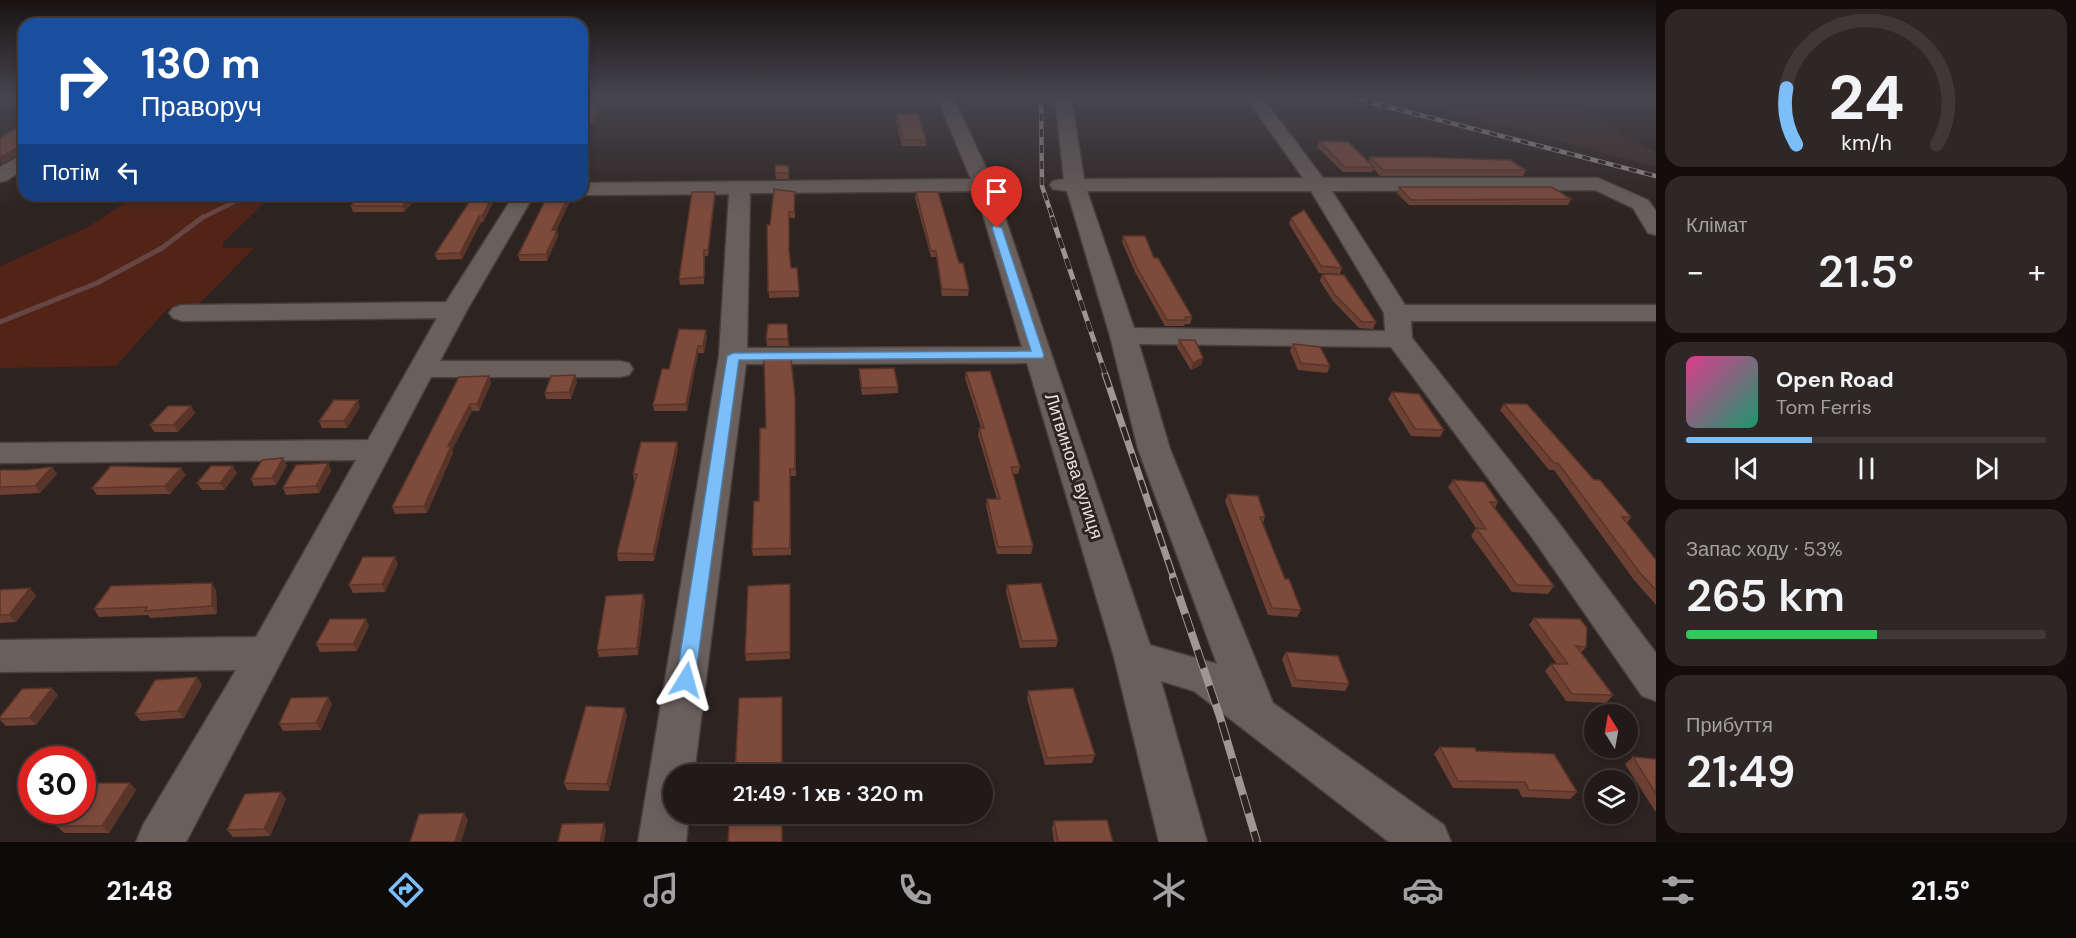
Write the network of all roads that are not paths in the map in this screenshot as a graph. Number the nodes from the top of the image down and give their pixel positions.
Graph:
1 (962, 136) edge
2 (1065, 136) edge
3 (1283, 136) edge
4 (18, 164) edge
5 (0, 176) edge
6 (984, 185) junction
7 (1067, 185) junction
8 (1318, 185) junction
9 (740, 188) junction
10 (588, 189) edge
11 (520, 201) edge
12 (1656, 228) edge
13 (454, 309) junction
14 (182, 313) dead end
15 (1656, 313) edge
16 (1398, 326) junction
17 (1123, 336) junction
18 (1038, 355) junction
19 (733, 356) junction
20 (421, 369) junction
21 (619, 369) dead end
22 (376, 450) junction
23 (0, 453) edge
24 (267, 654) junction
25 (0, 656) edge
26 (1134, 657) junction
27 (1656, 684) edge
28 (1257, 716) junction
29 (160, 842) edge
30 (662, 842) edge
31 (1183, 842) edge
32 (1427, 842) edge

1 - 6 street, Литвинова вулиця
2 - 7 street
3 - 8 street
4 - 5 street
6 - 9 street
6 - 18 street, Литвинова вулиця
7 - 8 street
7 - 17 street
8 - 12 street
8 - 16 street
9 - 10 street
9 - 19 street
11 - 13 street
13 - 14 street
13 - 20 street
15 - 16 street
16 - 17 street
16 - 27 street
17 - 28 street
18 - 19 street
18 - 26 street, Литвинова вулиця
19 - 30 street
20 - 21 street
20 - 22 street
22 - 23 street
22 - 24 street
24 - 25 street
24 - 29 street
26 - 28 street
26 - 31 street, Литвинова вулиця
28 - 32 street

